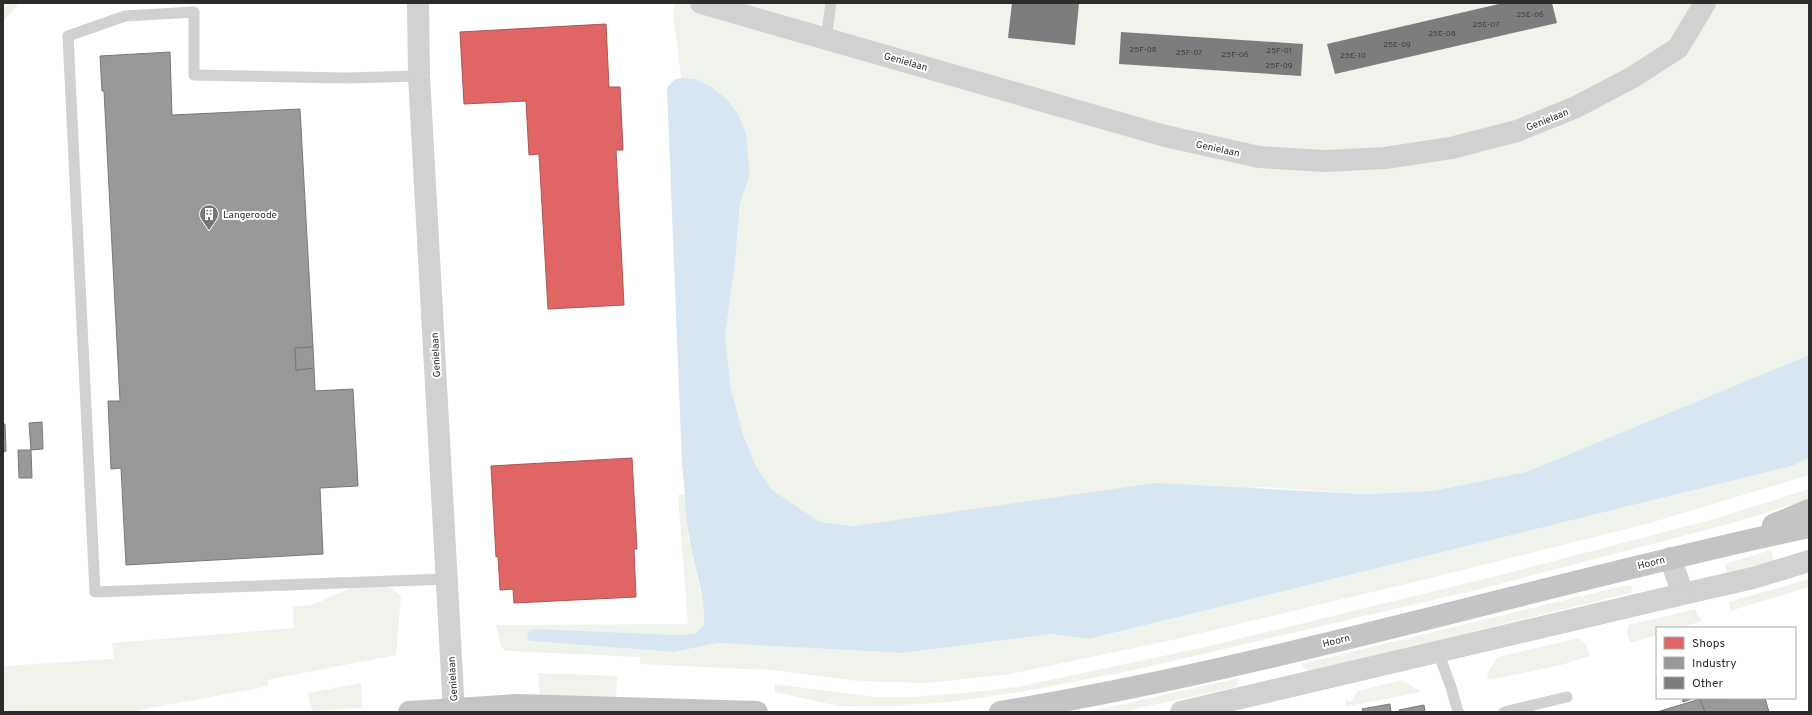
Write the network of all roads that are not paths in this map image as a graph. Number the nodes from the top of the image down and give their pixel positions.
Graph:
1 (418, 3) edge
2 (701, 3) edge
3 (831, 3) edge
4 (1705, 3) edge
5 (826, 38) junction
6 (419, 76) junction
7 (1809, 510) edge
8 (1809, 527) edge
9 (1724, 545) junction
10 (1670, 558) junction
11 (1809, 561) edge
12 (447, 579) junction
13 (1683, 594) junction
14 (1438, 652) junction
15 (1568, 697) dead end
16 (454, 710) edge
17 (409, 712) edge
18 (757, 712) edge
19 (1000, 712) edge
20 (1181, 712) edge
21 (1458, 712) edge
22 (1504, 712) edge

1 - 6 street, Genielaan
2 - 5 street, Genielaan
3 - 5 lane
4 - 5 street, Genielaan
6 - 12 street, Genielaan
6 - 12 lane
7 - 9 main road, Hoorn
8 - 9 main road, Hoorn
9 - 10 main road, Hoorn
10 - 13 street, Hoorn
10 - 19 main road, Hoorn
11 - 13 street
12 - 16 street, Genielaan
13 - 14 street
14 - 20 street
14 - 21 lane
15 - 22 lane
16 - 17 main road
16 - 18 main road

